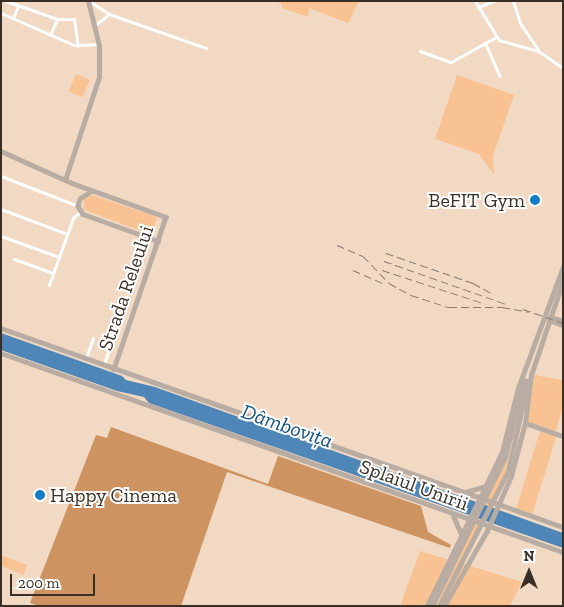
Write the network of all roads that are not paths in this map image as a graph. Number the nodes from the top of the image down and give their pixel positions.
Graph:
1 (6, 1) edge
2 (88, 1) edge
3 (476, 1) edge
4 (494, 1) edge
5 (515, 2) edge
6 (18, 6) junction
7 (478, 7) junction
8 (1, 13) edge
9 (109, 14) junction
10 (13, 18) junction
11 (57, 19) junction
12 (95, 25) junction
13 (50, 35) junction
14 (496, 37) junction
15 (484, 43) junction
16 (99, 44) junction
17 (80, 46) junction
18 (206, 48) dead end
19 (538, 50) junction
20 (420, 51) dead end
21 (563, 68) edge
22 (500, 76) dead end
23 (1, 150) edge
24 (1, 176) edge
25 (65, 180) junction
26 (563, 182) edge
27 (72, 183) junction
28 (94, 191) junction
29 (562, 192) edge
30 (80, 199) junction
31 (78, 206) junction
32 (1, 210) edge
33 (80, 212) junction
34 (67, 234) junction
35 (1, 236) edge
36 (158, 241) junction
37 (59, 257) junction
38 (14, 259) dead end
39 (563, 267) edge
40 (53, 273) junction
41 (563, 281) edge
42 (49, 285) dead end
43 (550, 318) junction
44 (563, 321) edge
45 (563, 325) edge
46 (1, 328) edge
47 (93, 338) dead end
48 (110, 344) dead end
49 (1, 354) edge
50 (86, 359) junction
51 (104, 365) junction
52 (114, 369) junction
53 (528, 374) junction
54 (525, 423) junction
55 (563, 436) edge
56 (486, 482) junction
57 (503, 490) junction
58 (464, 492) junction
59 (478, 497) junction
60 (500, 505) junction
61 (514, 510) junction
62 (453, 514) junction
63 (467, 520) junction
64 (563, 527) edge
65 (488, 528) junction
66 (461, 534) junction
67 (509, 535) junction
68 (481, 541) junction
69 (563, 552) edge
70 (427, 606) edge
71 (432, 606) edge
72 (440, 606) edge
73 (444, 606) edge

1 - 6 street
2 - 9 street
2 - 12 main road
3 - 7 street
4 - 7 street
5 - 19 street
6 - 10 street
6 - 11 street
7 - 14 street
8 - 10 street
9 - 12 street
9 - 18 street
10 - 13 street
11 - 13 street
11 - 17 street
12 - 16 main road
13 - 17 street
14 - 15 street
14 - 19 street
15 - 20 street
15 - 22 street
16 - 17 street
16 - 25 main road
19 - 21 street
23 - 25 main road
24 - 31 street
25 - 27 main road
26 - 29 street
27 - 28 main road
27 - 30 main road
28 - 30 main road
28 - 36 main road, Strada Releului
30 - 31 main road
31 - 33 main road
32 - 34 street
33 - 34 street
33 - 36 main road
34 - 37 street
35 - 37 street
36 - 52 main road, Strada Releului
37 - 40 street
38 - 40 street
39 - 53 main road
40 - 42 street
41 - 43 main road
43 - 44 main road
43 - 45 main road
43 - 53 main road
46 - 50 main road, Splaiul Unirii
47 - 50 street
48 - 51 street
49 - 62 main road, Splaiul Unirii
50 - 51 main road, Splaiul Unirii
51 - 52 main road, Splaiul Unirii
52 - 58 main road, Splaiul Unirii
53 - 54 main road
53 - 56 main road
53 - 57 main road
53 - 71 main road
54 - 55 main road
54 - 57 main road
56 - 58 main road
56 - 59 main road
57 - 60 main road
57 - 61 main road
57 - 72 main road
58 - 59 main road, Splaiul Unirii
59 - 60 main road, Splaiul Unirii
59 - 63 main road
60 - 61 main road, Splaiul Unirii
60 - 65 main road
61 - 64 main road, Splaiul Unirii
62 - 63 main road, Splaiul Unirii
62 - 66 main road
63 - 65 main road, Splaiul Unirii
63 - 66 main road
65 - 67 main road, Splaiul Unirii
65 - 68 main road
66 - 70 main road
67 - 68 main road
67 - 69 main road, Splaiul Unirii
68 - 73 main road

